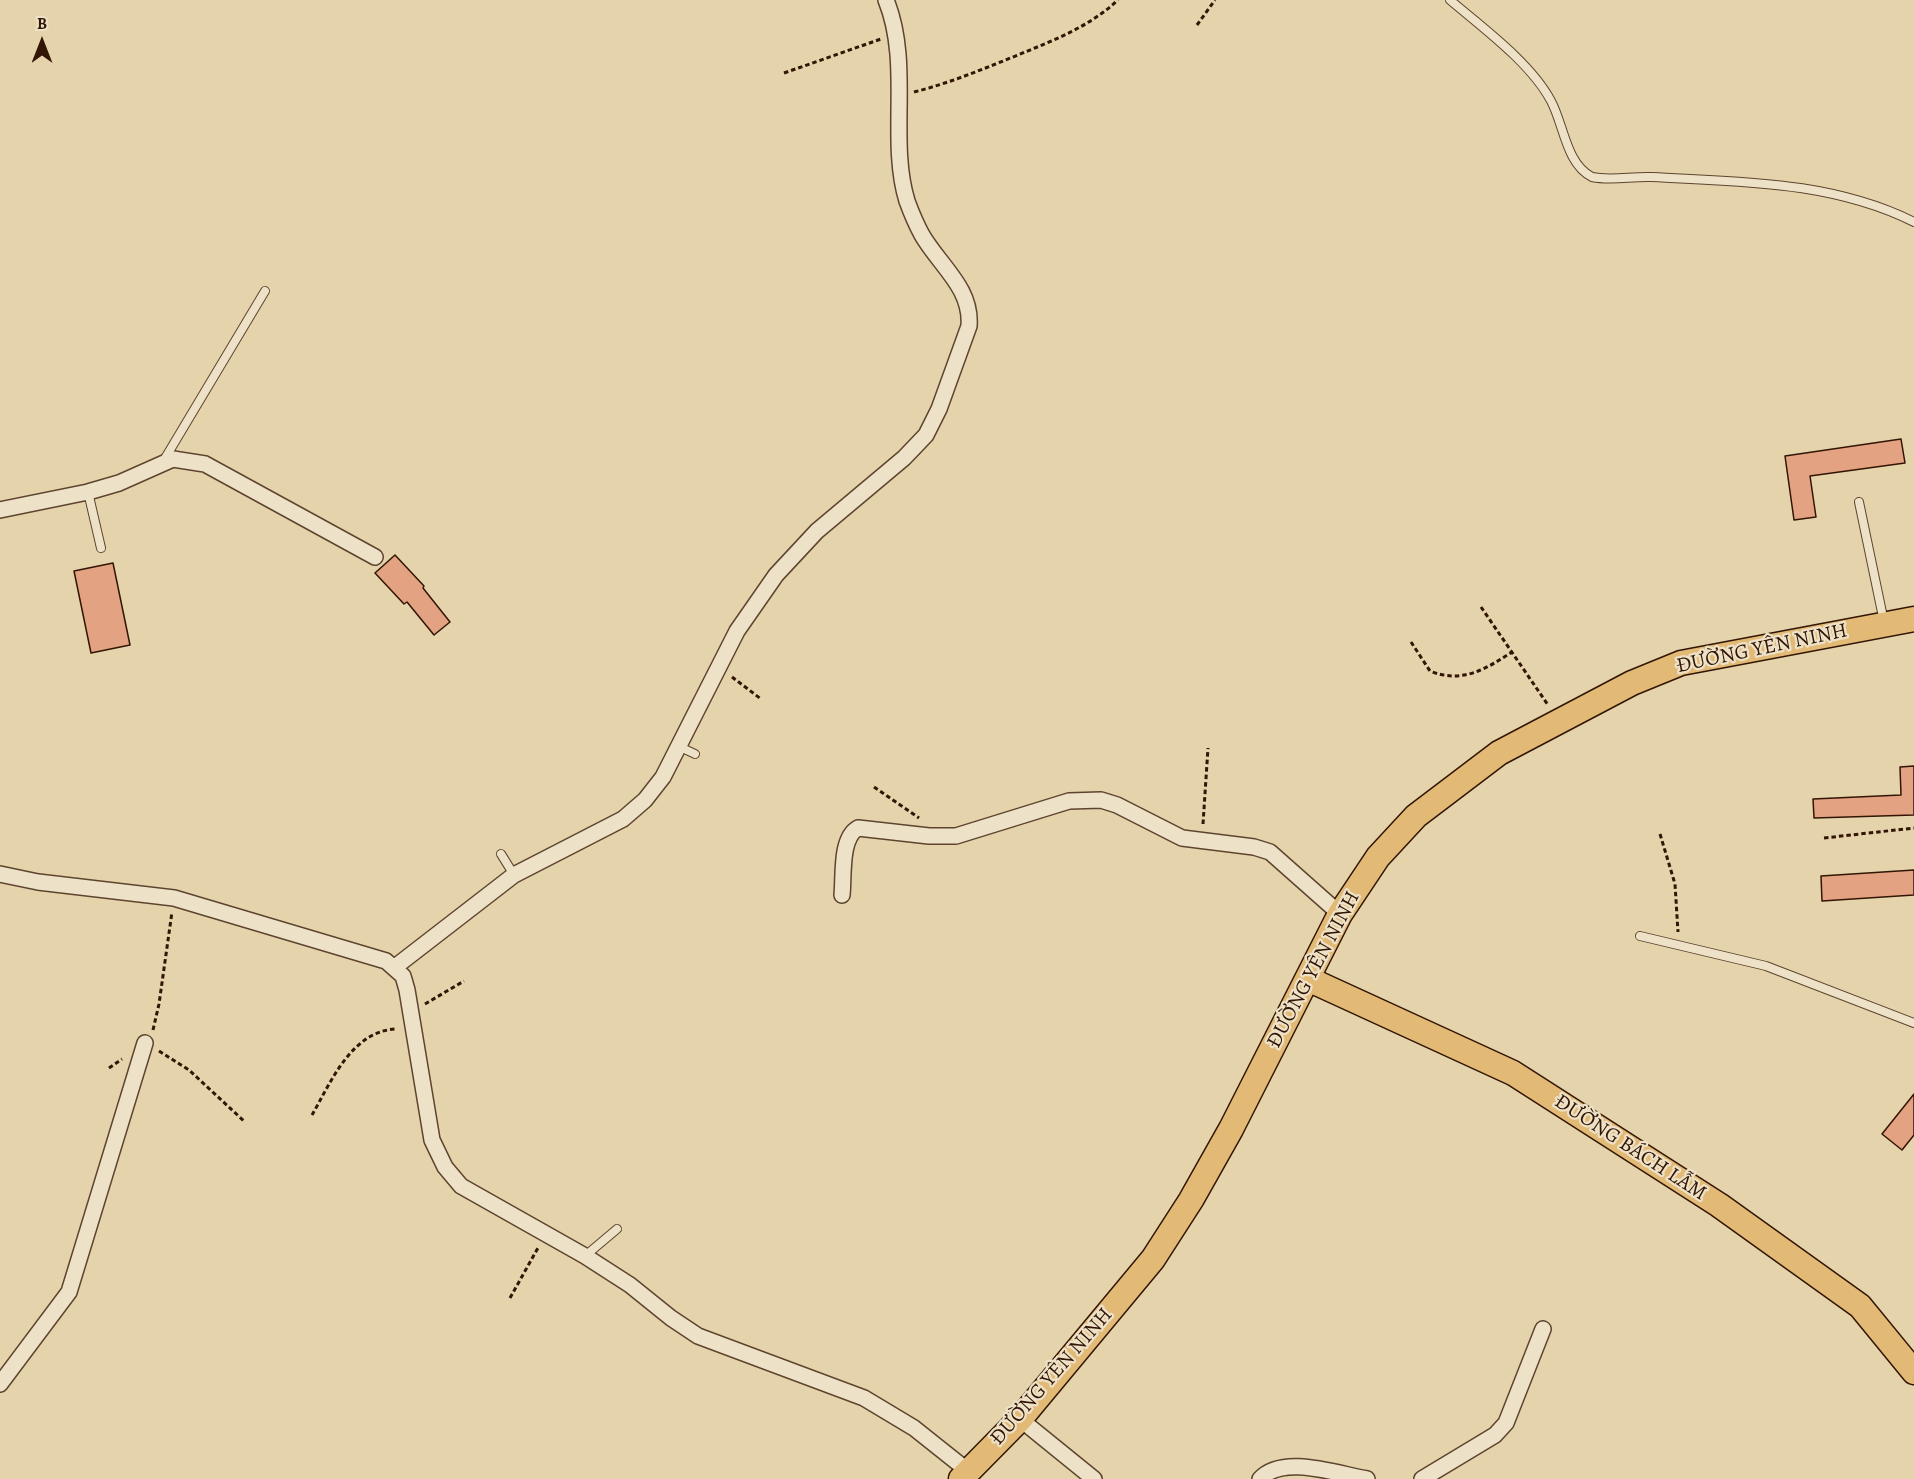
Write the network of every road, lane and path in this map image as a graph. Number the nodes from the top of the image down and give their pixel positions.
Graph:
1 (886, 0) edge
2 (1118, 0) edge
3 (1215, 0) edge
4 (1450, 0) edge
5 (1197, 24) dead end
6 (896, 36) junction
7 (784, 73) dead end
8 (900, 96) junction
9 (1914, 222) edge
10 (265, 291) dead end
11 (163, 462) junction
12 (88, 492) junction
13 (1859, 502) dead end
14 (0, 510) edge
15 (101, 548) dead end
16 (375, 557) dead end
17 (1481, 607) dead end
18 (1914, 619) edge
19 (1885, 623) junction
20 (1411, 642) dead end
21 (1513, 652) junction
22 (719, 666) junction
23 (761, 699) dead end
24 (1557, 722) junction
25 (678, 746) junction
26 (1208, 748) dead end
27 (695, 754) dead end
28 (874, 787) dead end
29 (926, 823) dead end
30 (1914, 828) edge
31 (1660, 834) dead end
32 (1824, 838) dead end
33 (1202, 842) junction
34 (501, 854) dead end
35 (0, 874) edge
36 (514, 875) junction
37 (842, 895) dead end
38 (174, 898) junction
39 (1340, 914) junction
40 (1640, 936) dead end
41 (1679, 945) junction
42 (395, 968) junction
43 (1308, 979) junction
44 (464, 981) dead end
45 (411, 1013) junction
46 (1914, 1023) edge
47 (414, 1029) junction
48 (145, 1043) junction
49 (109, 1068) dead end
50 (312, 1115) dead end
51 (245, 1122) dead end
52 (617, 1229) dead end
53 (546, 1234) junction
54 (585, 1256) junction
55 (510, 1298) dead end
56 (1543, 1329) dead end
57 (1914, 1372) edge
58 (0, 1384) edge
59 (1020, 1419) junction
60 (965, 1475) edge
61 (1092, 1478) edge
62 (1260, 1479) edge
63 (1367, 1479) edge
64 (1422, 1479) edge

1 - 6 street
2 - 8 path
3 - 5 path
4 - 9 lane
6 - 7 path
6 - 8 street
8 - 22 street
10 - 11 lane
11 - 12 street
11 - 16 street
12 - 14 street
12 - 15 lane
13 - 19 lane
17 - 21 path
18 - 19 main road, ĐƯỜNG YÊN NINH
19 - 24 main road, ĐƯỜNG YÊN NINH
20 - 21 path
21 - 24 path
22 - 23 path
22 - 25 street
24 - 39 main road, ĐƯỜNG YÊN NINH
25 - 27 lane
25 - 36 street
26 - 33 path
28 - 29 path
30 - 32 path
31 - 41 path
33 - 37 street
33 - 39 street
34 - 36 lane
35 - 38 street
36 - 42 street
38 - 42 street
38 - 48 path
39 - 43 main road, ĐƯỜNG YÊN NINH
40 - 41 lane
41 - 46 lane
42 - 45 street
43 - 57 main road, ĐƯỜNG BÁCH LẪM
43 - 59 main road, ĐƯỜNG YÊN NINH
44 - 45 path
45 - 47 street
47 - 50 path
47 - 53 street
48 - 49 path
48 - 51 path
48 - 58 street
52 - 54 lane
53 - 54 street
53 - 55 path
54 - 60 street
56 - 64 street
59 - 60 main road, ĐƯỜNG YÊN NINH
59 - 61 street
62 - 63 street

